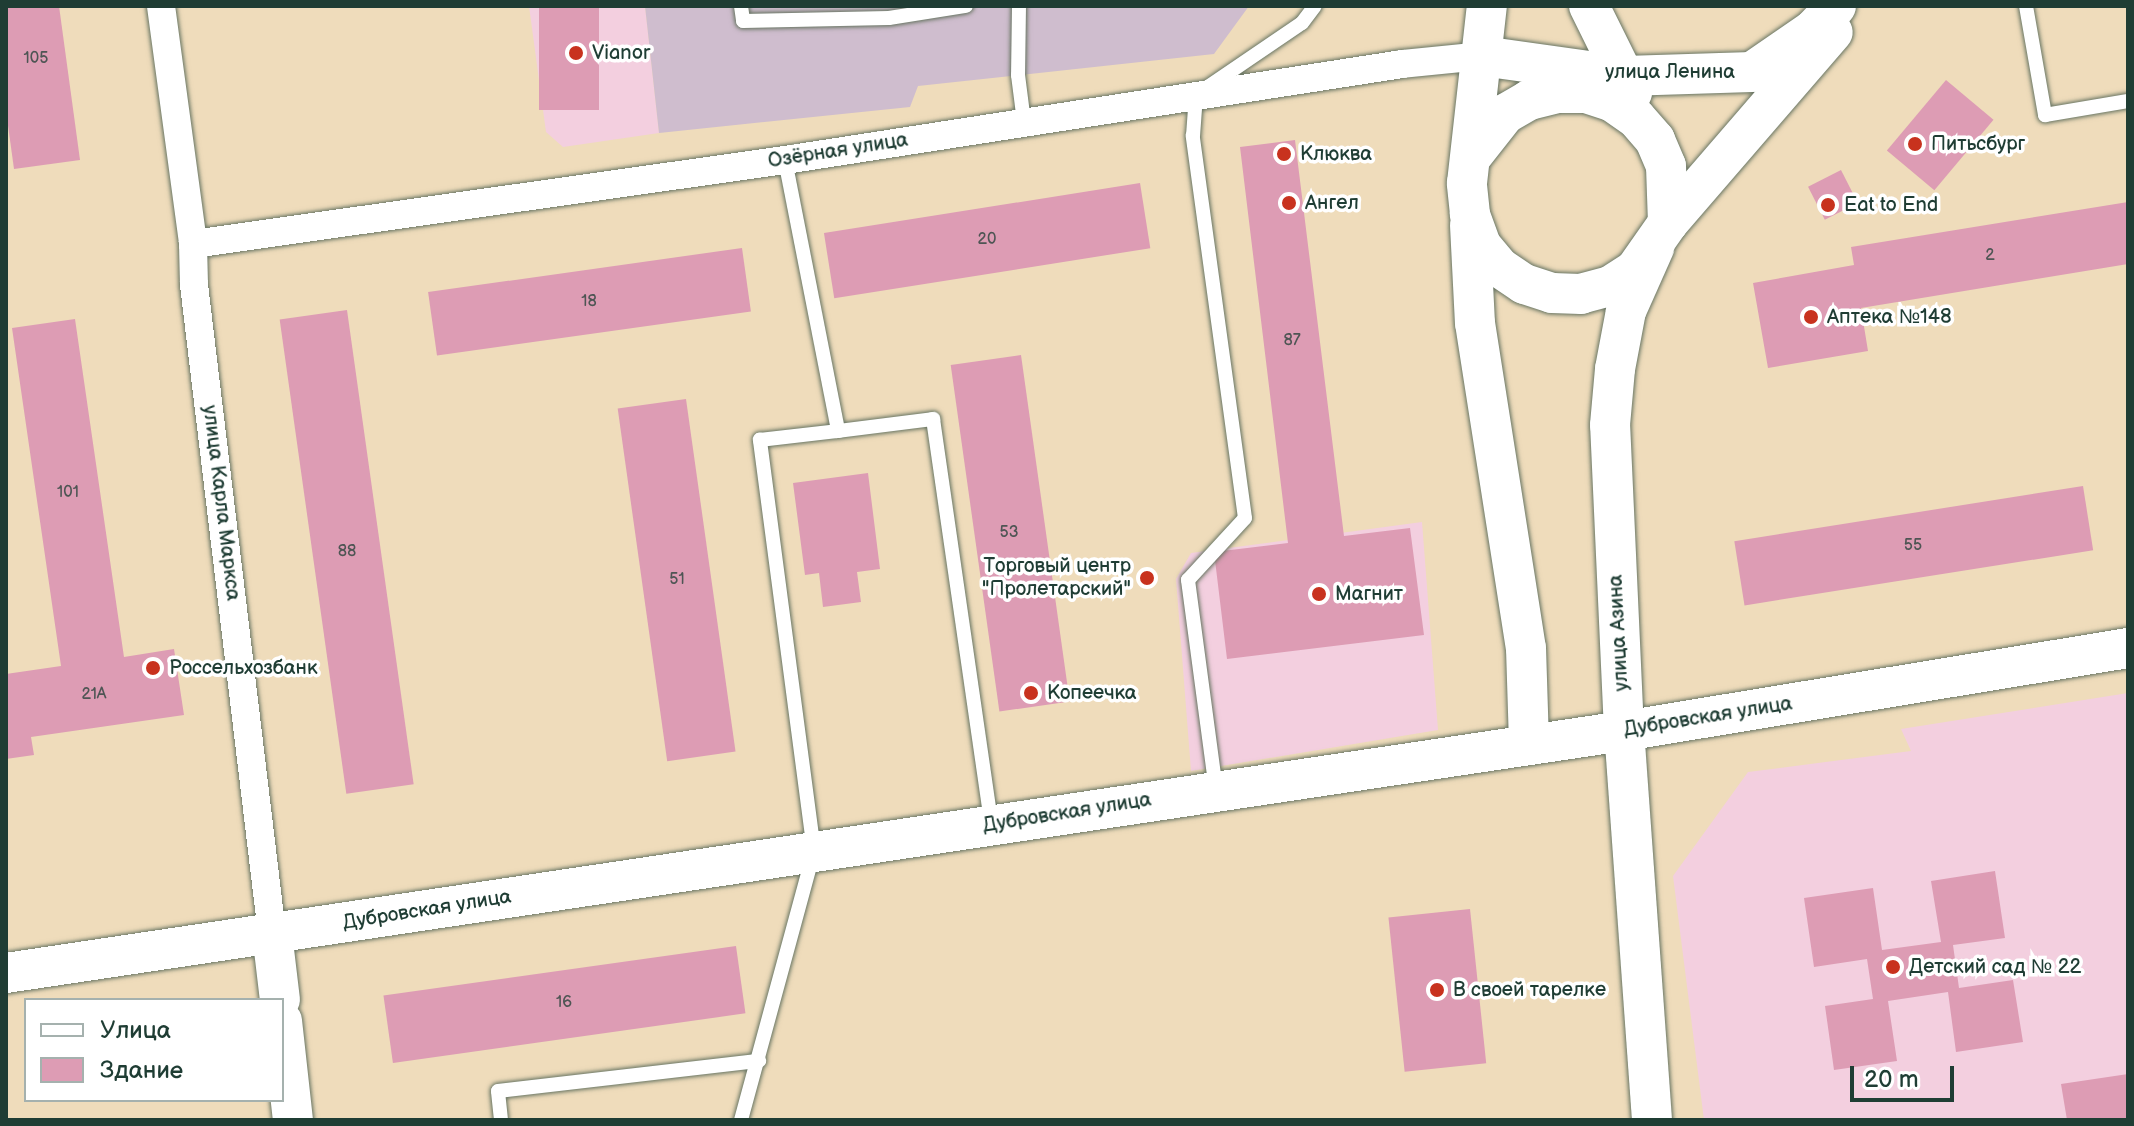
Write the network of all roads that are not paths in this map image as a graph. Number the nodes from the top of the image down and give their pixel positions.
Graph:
1 (161, 6) edge
2 (741, 6) edge
3 (966, 6) edge
4 (1019, 6) edge
5 (1315, 6) edge
6 (1487, 6) edge
7 (1589, 6) edge
8 (1836, 6) edge
9 (1853, 6) edge
10 (2026, 6) edge
11 (1482, 56) junction
12 (1625, 76) junction
13 (1196, 95) junction
14 (2128, 101) edge
15 (1024, 122) junction
16 (1655, 140) junction
17 (1471, 157) junction
18 (785, 160) junction
19 (1470, 214) junction
20 (1661, 236) junction
21 (193, 244) junction
22 (838, 431) junction
23 (2128, 648) edge
24 (1624, 731) junction
25 (1529, 745) junction
26 (1216, 791) junction
27 (991, 824) junction
28 (814, 851) junction
29 (272, 933) junction
30 (6, 973) edge
31 (280, 998) edge
32 (284, 1039) edge
33 (759, 1061) junction
34 (293, 1120) edge
35 (501, 1120) edge
36 (741, 1120) edge
37 (1652, 1120) edge

1 - 21 street, улица Карла Маркса
2 - 3 lane
4 - 15 lane
5 - 13 lane
6 - 11 main road
7 - 12 main road
8 - 12 main road, улица Ленина
9 - 20 main road
10 - 14 lane
11 - 12 main road, улица Ленина
11 - 13 street, Озёрная улица
11 - 17 main road
12 - 16 main road
13 - 15 street, Озёрная улица
13 - 26 lane
15 - 18 street, Озёрная улица
16 - 17 main road
16 - 20 main road
17 - 19 main road
18 - 21 street, Озёрная улица
18 - 22 lane
19 - 20 main road
19 - 25 main road
20 - 24 main road, улица Азина
21 - 29 street, улица Карла Маркса
22 - 27 lane
22 - 28 lane
23 - 24 main road, Дубровская улица
24 - 25 main road, Дубровская улица
24 - 37 main road, улица Азина
25 - 26 main road, Дубровская улица
26 - 27 main road, Дубровская улица
27 - 28 main road, Дубровская улица
28 - 29 main road, Дубровская улица
28 - 33 lane
29 - 30 main road, Дубровская улица
29 - 31 main road, улица Карла Маркса
32 - 34 main road
33 - 35 lane
33 - 36 lane

